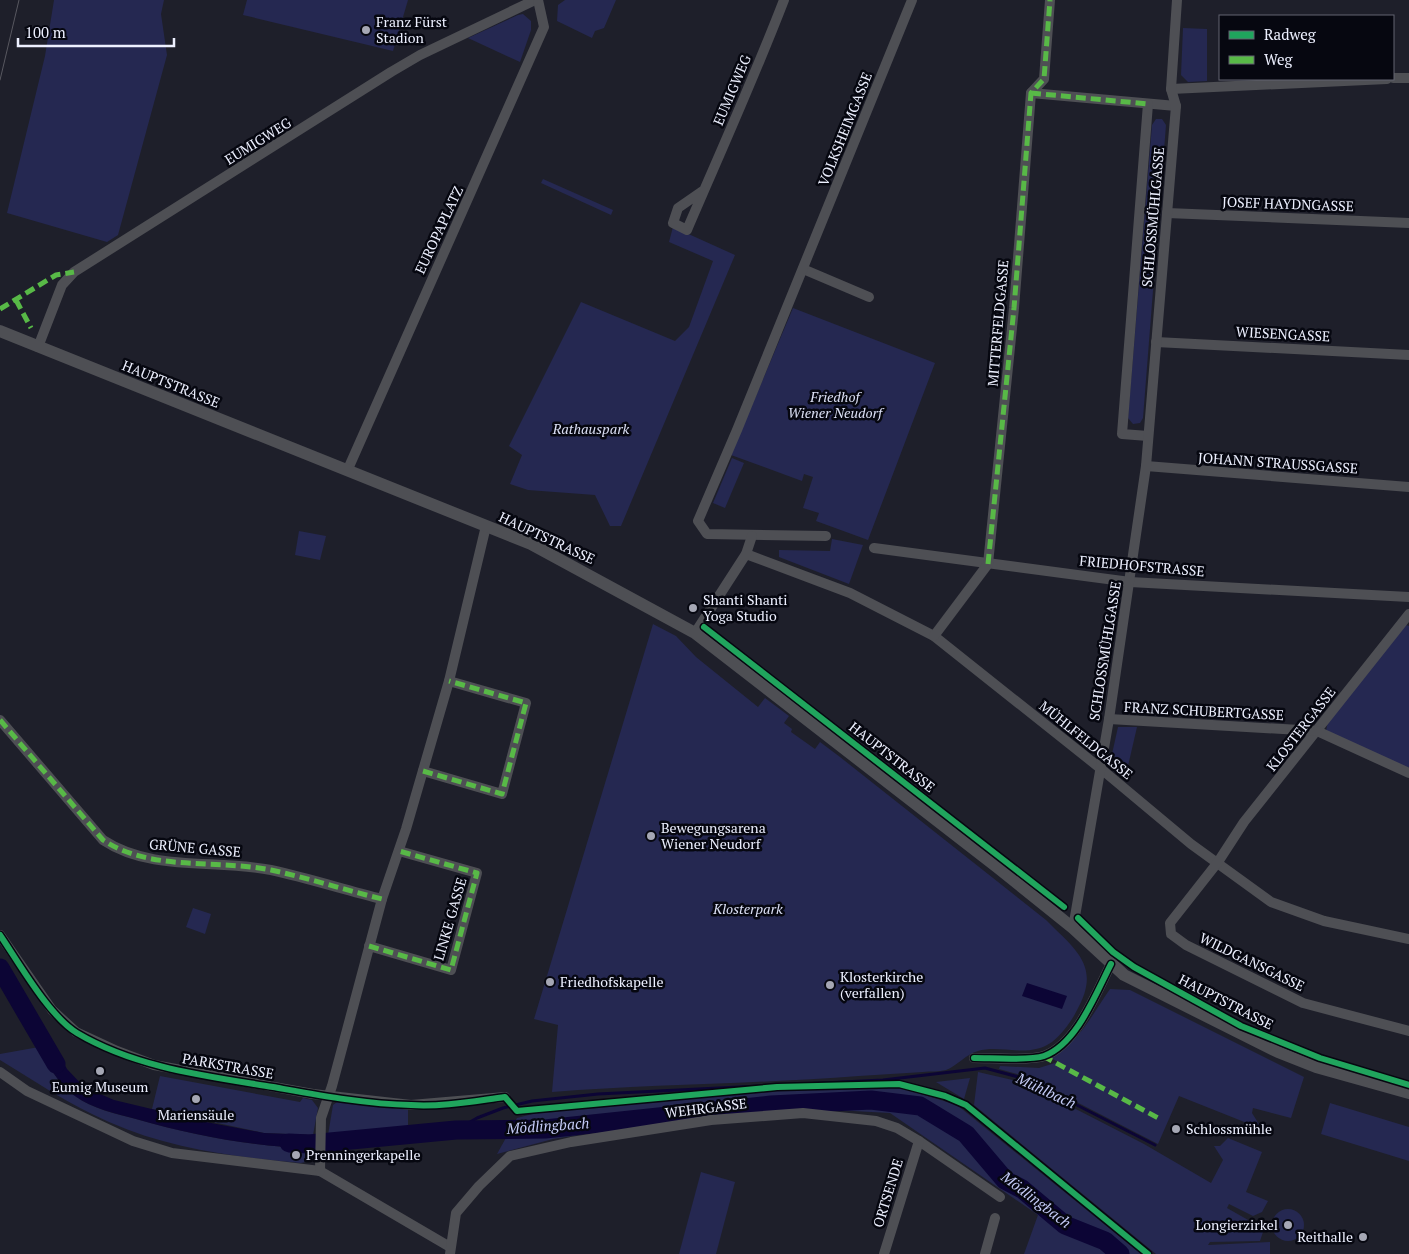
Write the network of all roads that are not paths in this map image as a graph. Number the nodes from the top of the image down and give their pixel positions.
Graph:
1 (536, 0) edge
2 (784, 0) edge
3 (912, 0) edge
4 (1050, 0) edge
5 (1177, 0) edge
6 (1394, 78) edge
7 (1409, 78) edge
8 (1365, 80) edge
9 (1171, 89) junction
10 (1031, 93) junction
11 (1148, 104) junction
12 (1176, 106) junction
13 (704, 190) dead end
14 (1167, 213) junction
15 (1409, 223) edge
16 (803, 269) junction
17 (870, 297) dead end
18 (0, 331) edge
19 (1156, 342) junction
20 (38, 347) junction
21 (1409, 355) edge
22 (1148, 436) junction
23 (1146, 466) junction
24 (348, 469) junction
25 (1409, 487) edge
26 (486, 526) junction
27 (752, 536) junction
28 (826, 536) dead end
29 (874, 548) dead end
30 (746, 554) junction
31 (988, 564) junction
32 (1130, 582) junction
33 (1409, 597) edge
34 (1409, 614) edge
35 (695, 633) junction
36 (934, 636) junction
37 (449, 681) junction
38 (1109, 719) junction
39 (0, 720) edge
40 (1317, 731) junction
41 (1100, 768) junction
42 (423, 771) junction
43 (1409, 773) edge
44 (399, 851) junction
45 (1218, 862) junction
46 (382, 899) junction
47 (1073, 928) junction
48 (0, 935) edge
49 (1409, 939) edge
50 (369, 946) junction
51 (1111, 964) junction
52 (1409, 1031) edge
53 (974, 1058) dead end
54 (0, 1072) edge
55 (1409, 1094) edge
56 (328, 1096) junction
57 (505, 1097) dead end
58 (919, 1141) junction
59 (320, 1171) junction
60 (1000, 1196) dead end
61 (995, 1218) dead end
62 (450, 1251) edge
63 (884, 1254) edge
64 (985, 1254) edge

1 - 20 street, EUMIGWEG
1 - 24 street, EUROPAPLATZ
2 - 13 street, EUMIGWEG
3 - 16 street, VOLKSHEIMGASSE
4 - 10 street, MITTERFELDGASSE
5 - 9 street, SCHLOSSMÜHLGASSE
6 - 7 street
8 - 9 street
9 - 12 street, SCHLOSSMÜHLGASSE
10 - 11 street
10 - 31 street, MITTERFELDGASSE
11 - 12 street
11 - 22 street, SCHLOSSMÜHLGASSE
12 - 14 street, SCHLOSSMÜHLGASSE
14 - 15 street, JOSEF HAYDNGASSE
14 - 19 street, SCHLOSSMÜHLGASSE
16 - 17 street
16 - 27 street, VOLKSHEIMGASSE
18 - 20 street, HAUPTSTRASSE
19 - 21 street, WIESENGASSE
19 - 22 street, SCHLOSSMÜHLGASSE
20 - 24 street, HAUPTSTRASSE
22 - 23 street, SCHLOSSMÜHLGASSE
23 - 25 street, JOHANN STRAUSSGASSE
23 - 32 street, SCHLOSSMÜHLGASSE
24 - 26 street, HAUPTSTRASSE
26 - 35 street, HAUPTSTRASSE
26 - 37 street
27 - 28 street
27 - 30 street
29 - 31 street, FRIEDHOFSTRASSE
30 - 35 street
30 - 36 street, MÜHLFELDGASSE
31 - 32 street, FRIEDHOFSTRASSE
31 - 36 street
32 - 33 street, FRIEDHOFSTRASSE
32 - 38 street, SCHLOSSMÜHLGASSE
34 - 40 street, KLOSTERGASSE
35 - 47 street, HAUPTSTRASSE
36 - 41 street, MÜHLFELDGASSE
37 - 42 street
37 - 42 street
38 - 40 street, FRANZ SCHUBERTGASSE
38 - 41 street, SCHLOSSMÜHLGASSE
39 - 46 street, GRÜNE GASSE
40 - 43 street, FRANZ SCHUBERTGASSE
40 - 45 street, KLOSTERGASSE
41 - 45 street, MÜHLFELDGASSE
41 - 47 street, SCHLOSSMÜHLGASSE
42 - 44 street
44 - 46 street
44 - 50 street, LINKE GASSE
45 - 49 street, MÜHLFELDGASSE
45 - 52 street, WILDGANSGASSE
46 - 50 street
47 - 51 street, HAUPTSTRASSE
48 - 56 street, PARKSTRASSE
50 - 56 street
51 - 53 street
51 - 55 street, HAUPTSTRASSE
54 - 59 street
56 - 57 street, PARKSTRASSE
56 - 59 street
58 - 60 street, WEHRGASSE
58 - 62 street, WEHRGASSE
58 - 63 street, ORTSENDE
59 - 62 street
61 - 64 street

